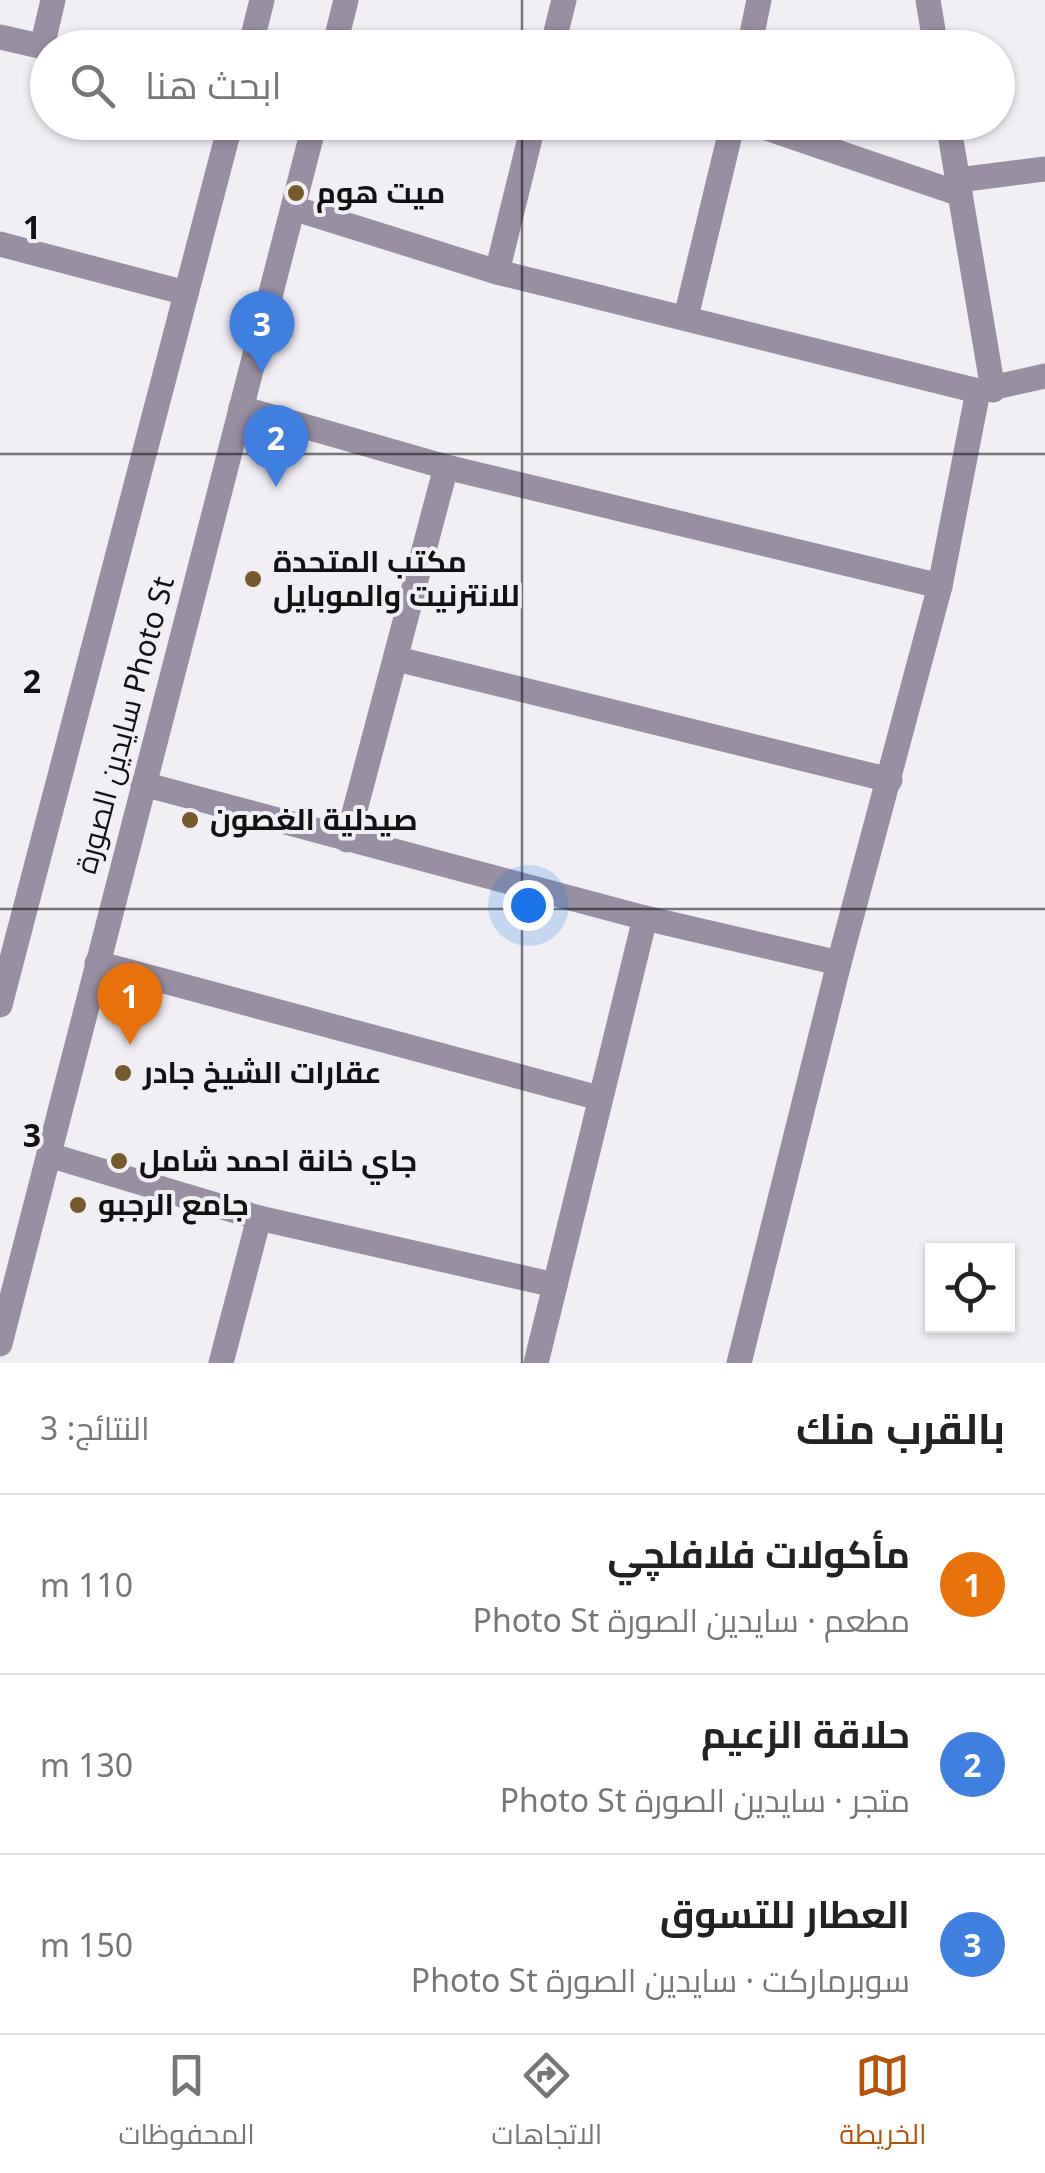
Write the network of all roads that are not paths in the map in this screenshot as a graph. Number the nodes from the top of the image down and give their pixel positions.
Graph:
1 (53, 0) edge
2 (262, 0) edge
3 (346, 0) edge
4 (564, 0) edge
5 (759, 0) edge
6 (928, 0) edge
7 (48, 30) edge
8 (254, 30) edge
9 (338, 30) edge
10 (556, 30) edge
11 (753, 30) edge
12 (933, 30) edge
13 (0, 37) edge
14 (30, 44) edge
15 (226, 140) edge
16 (310, 140) edge
17 (530, 140) edge
18 (729, 140) edge
19 (808, 140) edge
20 (951, 140) edge
21 (1045, 169) edge
22 (959, 187) junction
23 (293, 208) junction
24 (0, 244) edge
25 (497, 272) junction
26 (186, 293) junction
27 (686, 317) junction
28 (1045, 376) edge
29 (986, 390) junction
30 (241, 408) junction
31 (446, 467) junction
32 (940, 586) junction
33 (397, 659) junction
34 (890, 780) junction
35 (143, 784) junction
36 (346, 840) junction
37 (645, 918) junction
38 (6, 954) edge
39 (97, 963) junction
40 (839, 963) junction
41 (0, 1005) edge
42 (599, 1098) junction
43 (49, 1155) junction
44 (259, 1218) junction
45 (554, 1286) junction
46 (0, 1344) edge
47 (220, 1363) edge
48 (536, 1363) edge
49 (739, 1363) edge

1 - 7 street
2 - 8 street
3 - 9 street
4 - 10 street
5 - 11 street
6 - 12 street
13 - 14 street
15 - 26 street, سايدين الصورة Photo St
16 - 23 street, سايدين الصورة Photo St
17 - 25 street
18 - 27 street
19 - 22 street
20 - 22 street
21 - 22 street
22 - 29 street
23 - 25 street
23 - 30 street, سايدين الصورة Photo St
24 - 26 street
25 - 27 street
26 - 38 street, سايدين الصورة Photo St
27 - 29 street
28 - 29 street
29 - 32 street
30 - 31 street
30 - 35 street, سايدين الصورة Photo St
31 - 32 street
31 - 33 street
32 - 34 street
33 - 34 street
33 - 36 street
34 - 40 street
35 - 36 street
35 - 39 street, سايدين الصورة Photo St
36 - 37 street
37 - 40 street
37 - 42 street
38 - 41 street, سايدين الصورة Photo St
39 - 42 street
39 - 43 street, سايدين الصورة Photo St
40 - 49 street
42 - 45 street
43 - 44 street
43 - 46 street, سايدين الصورة Photo St
44 - 45 street
44 - 47 street
45 - 48 street

